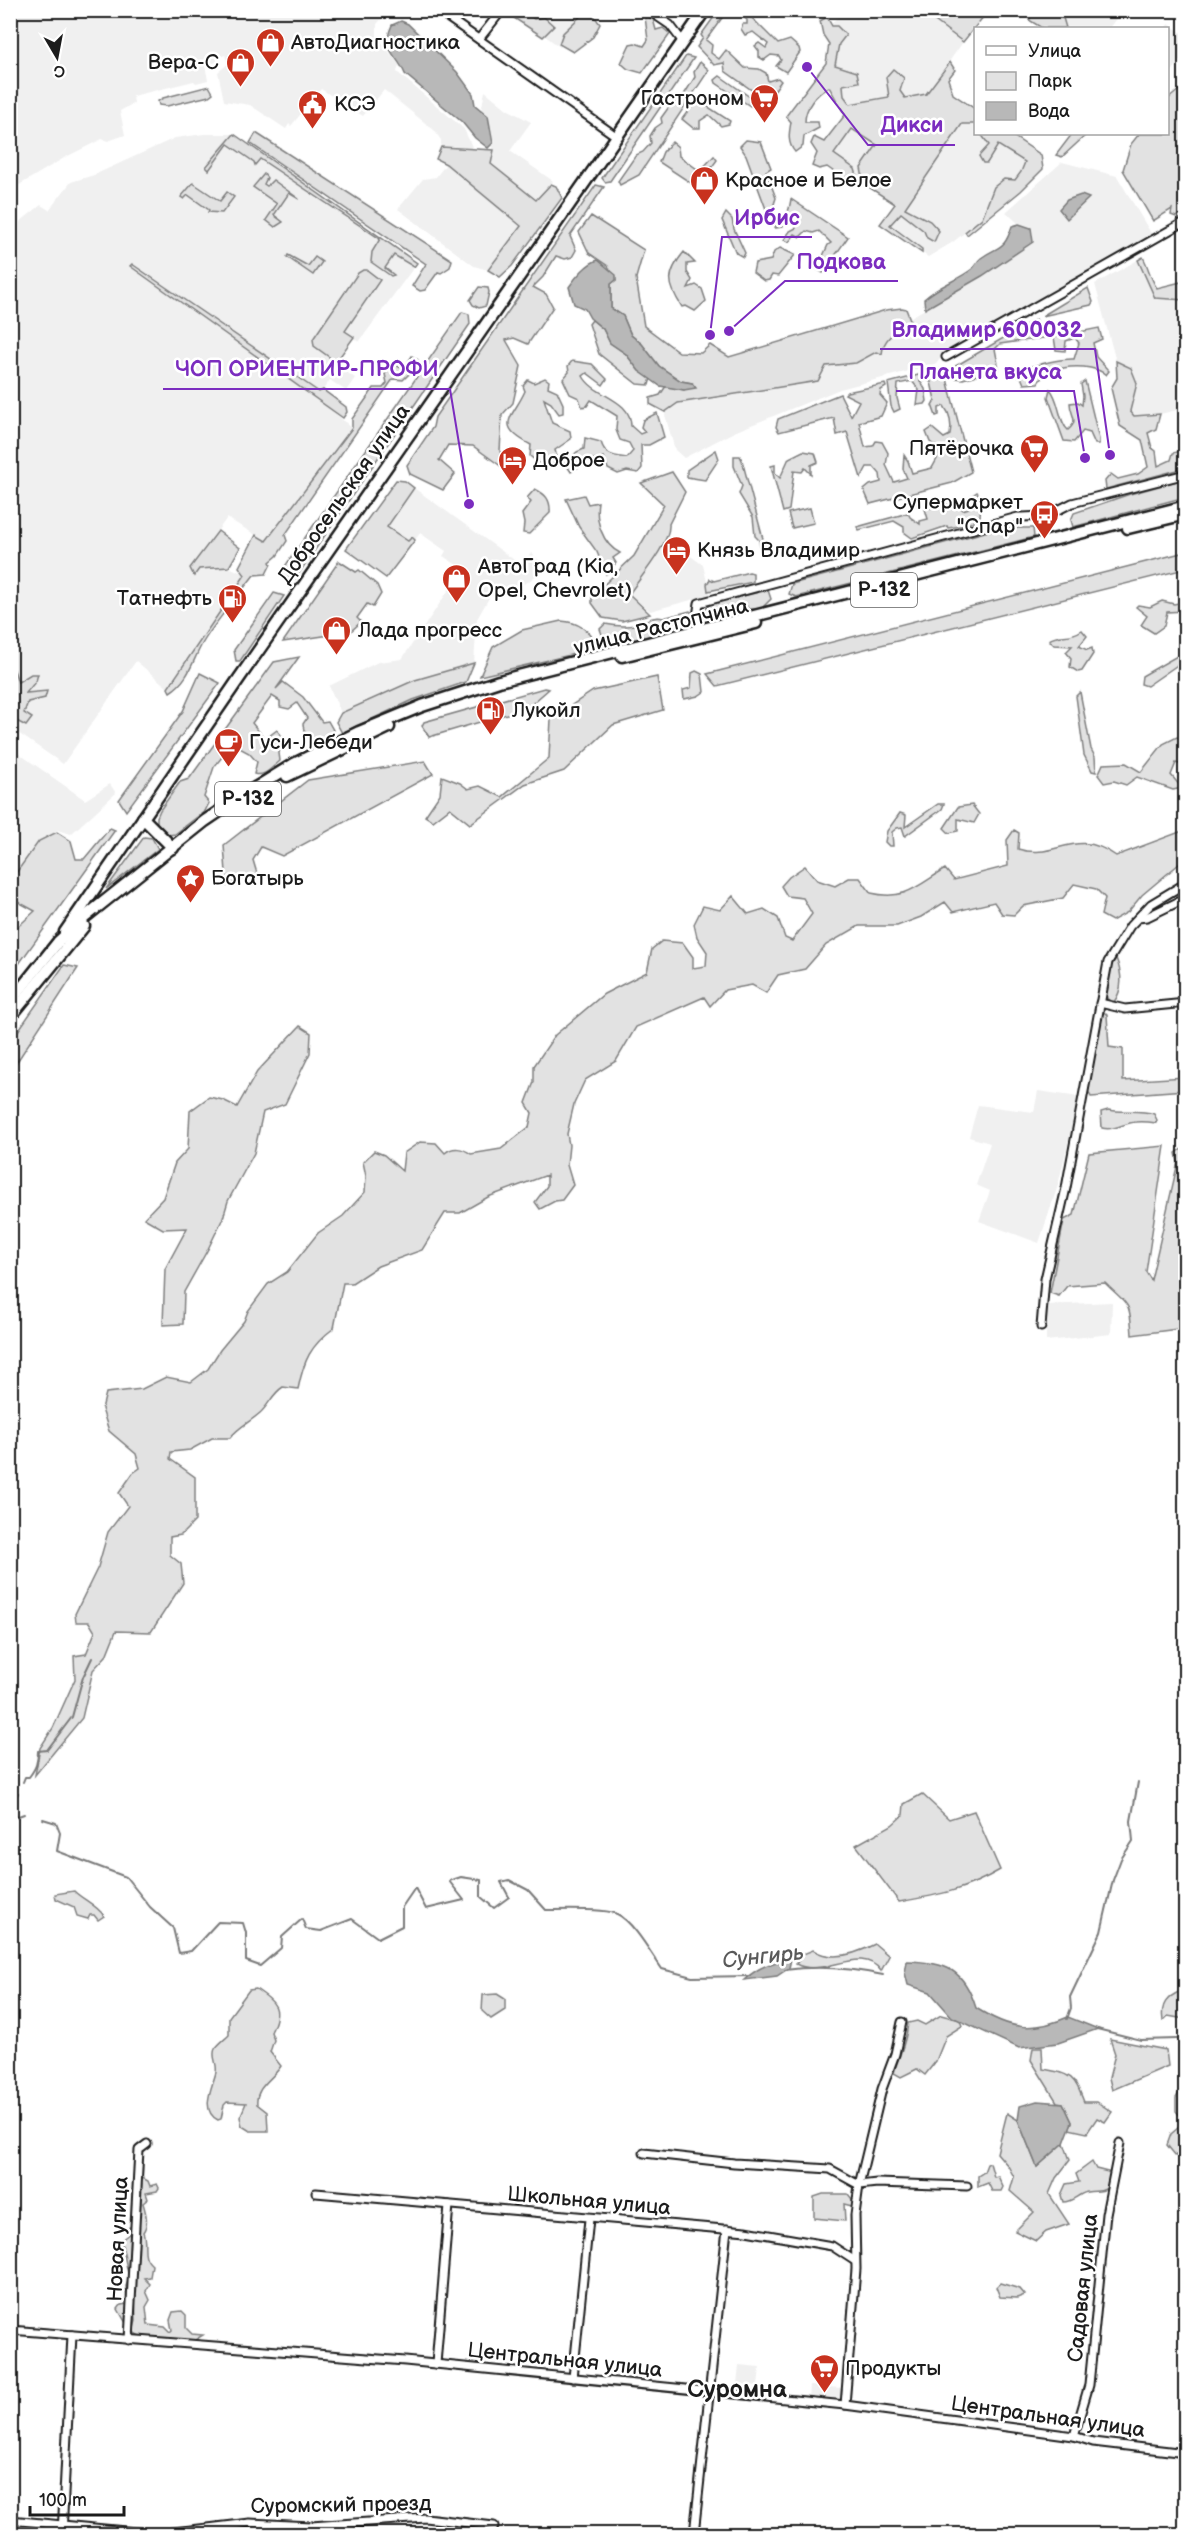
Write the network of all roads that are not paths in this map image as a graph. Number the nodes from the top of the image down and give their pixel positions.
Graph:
1 (437, 10) edge
2 (502, 10) edge
3 (648, 10) edge
4 (705, 10) edge
5 (479, 39) junction
6 (683, 42) junction
7 (616, 136) junction
8 (1185, 221) edge
9 (946, 357) dead end
10 (1185, 474) edge
11 (1185, 506) edge
12 (1185, 514) edge
13 (699, 630) junction
14 (143, 818) junction
15 (173, 848) junction
16 (101, 879) junction
17 (1185, 883) edge
18 (116, 892) junction
19 (1185, 898) edge
20 (1138, 918) junction
21 (58, 942) junction
22 (10, 1002) edge
23 (1100, 1003) junction
24 (1185, 1003) edge
25 (10, 1017) edge
26 (1041, 1327) dead end
27 (902, 2022) dead end
28 (1120, 2143) dead end
29 (147, 2144) dead end
30 (644, 2153) dead end
31 (859, 2186) junction
32 (967, 2186) dead end
33 (316, 2193) dead end
34 (449, 2205) junction
35 (589, 2219) junction
36 (727, 2229) junction
37 (855, 2261) junction
38 (10, 2330) edge
39 (72, 2335) junction
40 (129, 2340) junction
41 (436, 2364) junction
42 (573, 2378) junction
43 (708, 2391) junction
44 (845, 2405) junction
45 (1074, 2436) junction
46 (1185, 2453) edge
47 (10, 2520) edge
48 (63, 2526) junction
49 (494, 2526) dead end
50 (62, 2535) edge
51 (694, 2535) edge

1 - 5 street
2 - 5 street
3 - 6 street
4 - 6 main road, Добросельская улица
5 - 7 street
6 - 7 main road, Добросельская улица
7 - 14 main road, Добросельская улица
8 - 9 street
10 - 13 street, улица Растопчина
11 - 13 main road, улица Растопчина / Р-132
12 - 15 main road, улица Растопчина / Р-132
13 - 15 main road, улица Растопчина / Р-132
14 - 15 main road
14 - 16 main road, Добросельская улица
15 - 18 main road, улица Растопчина / Р-132
16 - 18 main road
16 - 21 main road, Добросельская улица
17 - 20 street
18 - 21 main road, улица Растопчина / Р-132
18 - 25 main road, улица Растопчина / Р-132
19 - 20 street
20 - 23 street
21 - 22 main road, Р-132
23 - 24 street
23 - 26 street
27 - 31 street
28 - 45 street, Садовая улица
29 - 40 street, Новая улица
30 - 31 street
31 - 32 street
31 - 37 street
33 - 34 street, Школьная улица
34 - 35 street, Школьная улица
34 - 41 street
35 - 36 street, Школьная улица
35 - 42 street
36 - 37 street, Школьная улица
36 - 43 street
37 - 44 street
38 - 39 street, Центральная улица
39 - 40 street, Центральная улица
39 - 48 street
40 - 41 street, Центральная улица
41 - 42 street, Центральная улица
42 - 43 street, Центральная улица
43 - 44 street, Центральная улица
43 - 51 street
44 - 45 street, Центральная улица
45 - 46 street, Центральная улица
47 - 48 street, Суромский проезд
48 - 49 street, Суромский проезд
48 - 50 street

